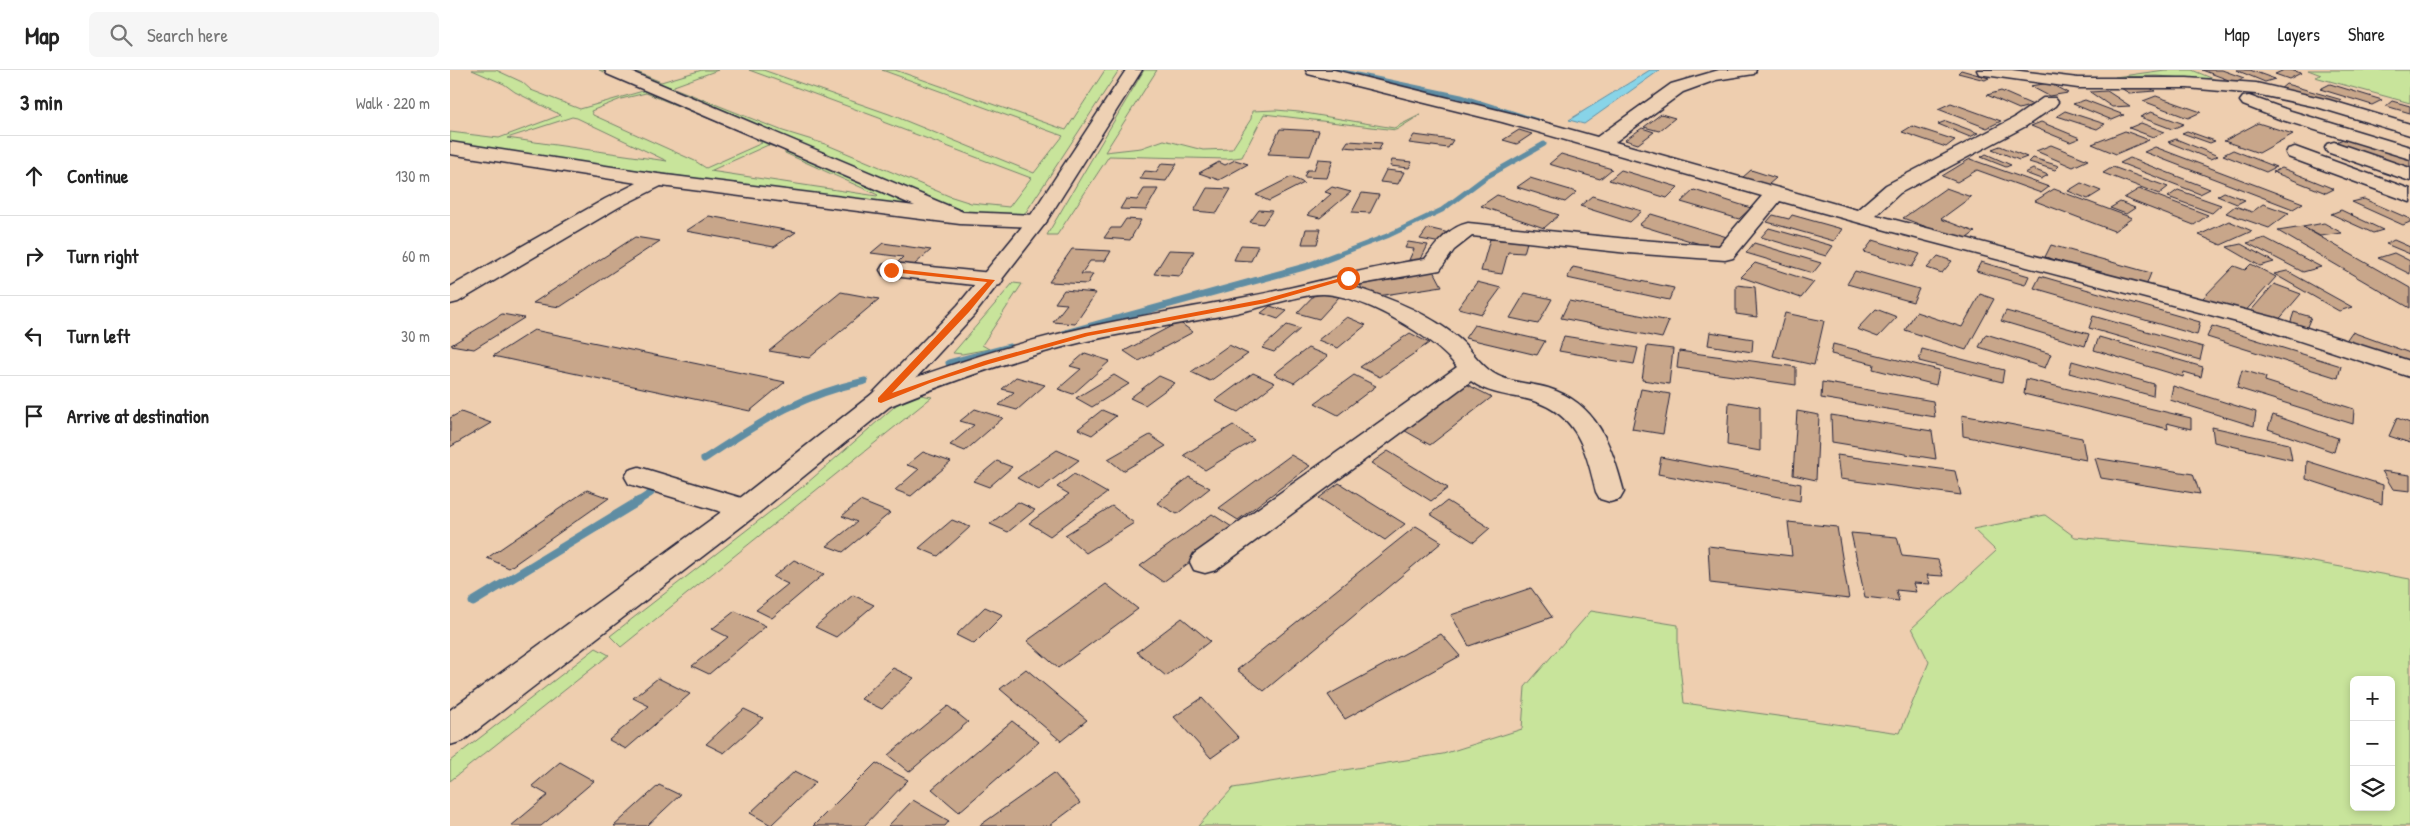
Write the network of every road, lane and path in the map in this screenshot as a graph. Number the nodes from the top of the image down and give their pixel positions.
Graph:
1 (613, 70) edge
2 (1134, 70) edge
3 (1314, 70) edge
4 (1748, 70) edge
5 (1985, 70) edge
6 (2073, 70) edge
7 (2034, 79) junction
8 (2206, 84) junction
9 (2049, 102) dead end
10 (2410, 130) edge
11 (2338, 131) junction
12 (2317, 142) junction
13 (1600, 144) junction
14 (450, 148) edge
15 (2410, 153) edge
16 (2410, 175) edge
17 (658, 180) junction
18 (1776, 192) junction
19 (2410, 196) edge
20 (1861, 216) junction
21 (960, 218) junction
22 (1037, 222) junction
23 (891, 270) dead end
24 (992, 280) junction
25 (1323, 286) junction
26 (450, 297) edge
27 (1472, 368) junction
28 (2410, 369) edge
29 (881, 400) junction
30 (639, 478) dead end
31 (1610, 492) dead end
32 (745, 509) junction
33 (1205, 562) dead end
34 (450, 730) edge

1 - 21 street
2 - 22 street
3 - 13 street
4 - 13 street
5 - 7 street
6 - 7 street
7 - 8 street
8 - 10 street
8 - 11 street
9 - 20 street
11 - 12 street
11 - 15 street
12 - 16 street
12 - 19 street
13 - 18 street
14 - 17 street
17 - 21 street
17 - 26 street
18 - 20 street
18 - 25 street
20 - 28 street
21 - 22 street
22 - 24 street
23 - 24 street
24 - 29 street
25 - 27 street
25 - 29 street
27 - 31 street
27 - 33 street
29 - 32 street
30 - 32 street
32 - 34 street

